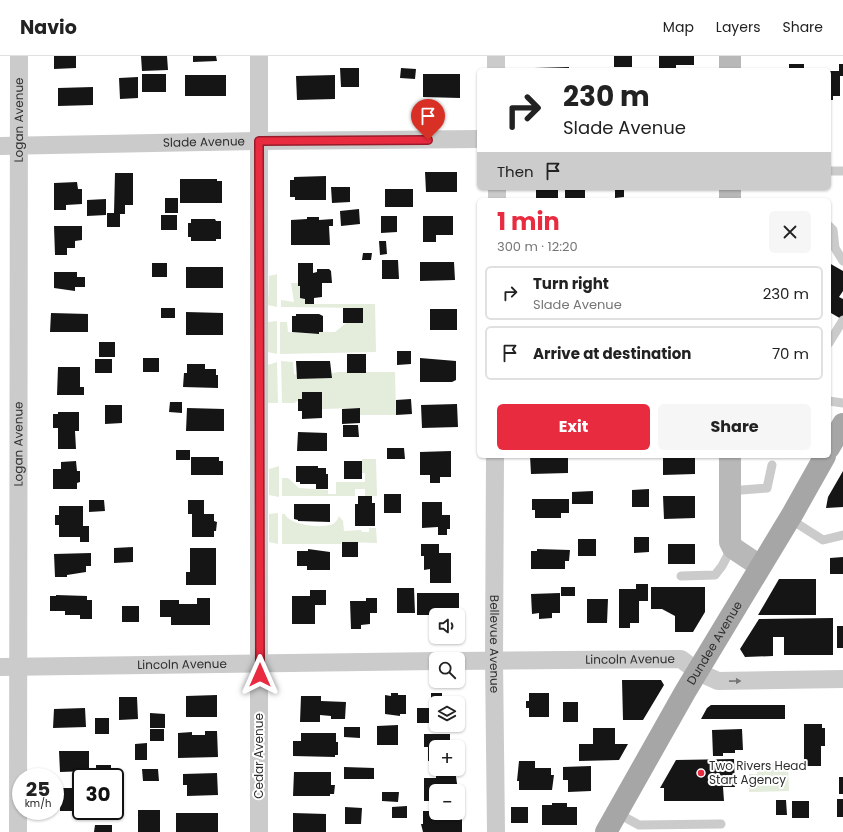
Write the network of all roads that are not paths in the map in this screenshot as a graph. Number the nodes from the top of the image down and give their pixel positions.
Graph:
1 (19, 56) edge
2 (259, 56) edge
3 (496, 56) edge
4 (730, 56) edge
5 (496, 68) edge
6 (730, 68) edge
7 (477, 140) edge
8 (259, 141) junction
9 (0, 146) edge
10 (19, 146) junction
11 (831, 171) edge
12 (843, 171) edge
13 (831, 228) edge
14 (843, 261) edge
15 (843, 320) edge
16 (831, 340) edge
17 (831, 401) edge
18 (843, 403) edge
19 (495, 458) edge
20 (730, 458) edge
21 (825, 458) edge
22 (772, 465) dead end
23 (729, 491) junction
24 (790, 518) junction
25 (843, 535) edge
26 (732, 546) junction
27 (760, 566) junction
28 (681, 576) dead end
29 (494, 660) junction
30 (429, 661) edge
31 (465, 661) edge
32 (260, 665) junction
33 (0, 667) edge
34 (18, 667) junction
35 (698, 672) junction
36 (843, 679) edge
37 (617, 813) junction
38 (721, 824) dead end
39 (18, 832) edge
40 (259, 832) edge
41 (496, 832) edge
42 (606, 832) edge

1 - 10 street, Logan Avenue
2 - 8 street, Cedar Avenue
3 - 5 street
4 - 6 street
7 - 8 street, Slade Avenue
8 - 10 street, Slade Avenue
8 - 32 street, Cedar Avenue
9 - 10 street, Slade Avenue
10 - 34 street, Logan Avenue
11 - 12 lane
13 - 14 lane
15 - 16 lane
17 - 18 lane
19 - 29 street, Bellevue Avenue
20 - 23 street
21 - 24 main road, Dundee Avenue
22 - 23 lane
23 - 26 street
24 - 25 lane
24 - 27 main road, Dundee Avenue
26 - 27 street
26 - 28 lane
27 - 35 main road, Dundee Avenue
29 - 31 street, Lincoln Avenue
29 - 35 street, Lincoln Avenue
29 - 41 street, Bellevue Avenue
30 - 32 street, Lincoln Avenue
32 - 34 street, Lincoln Avenue
32 - 40 street, Cedar Avenue
33 - 34 street, Lincoln Avenue
34 - 39 street, Logan Avenue
35 -> 36 street, Lincoln Avenue
35 - 37 main road, Dundee Avenue
37 - 38 lane
37 - 42 main road, Dundee Avenue

